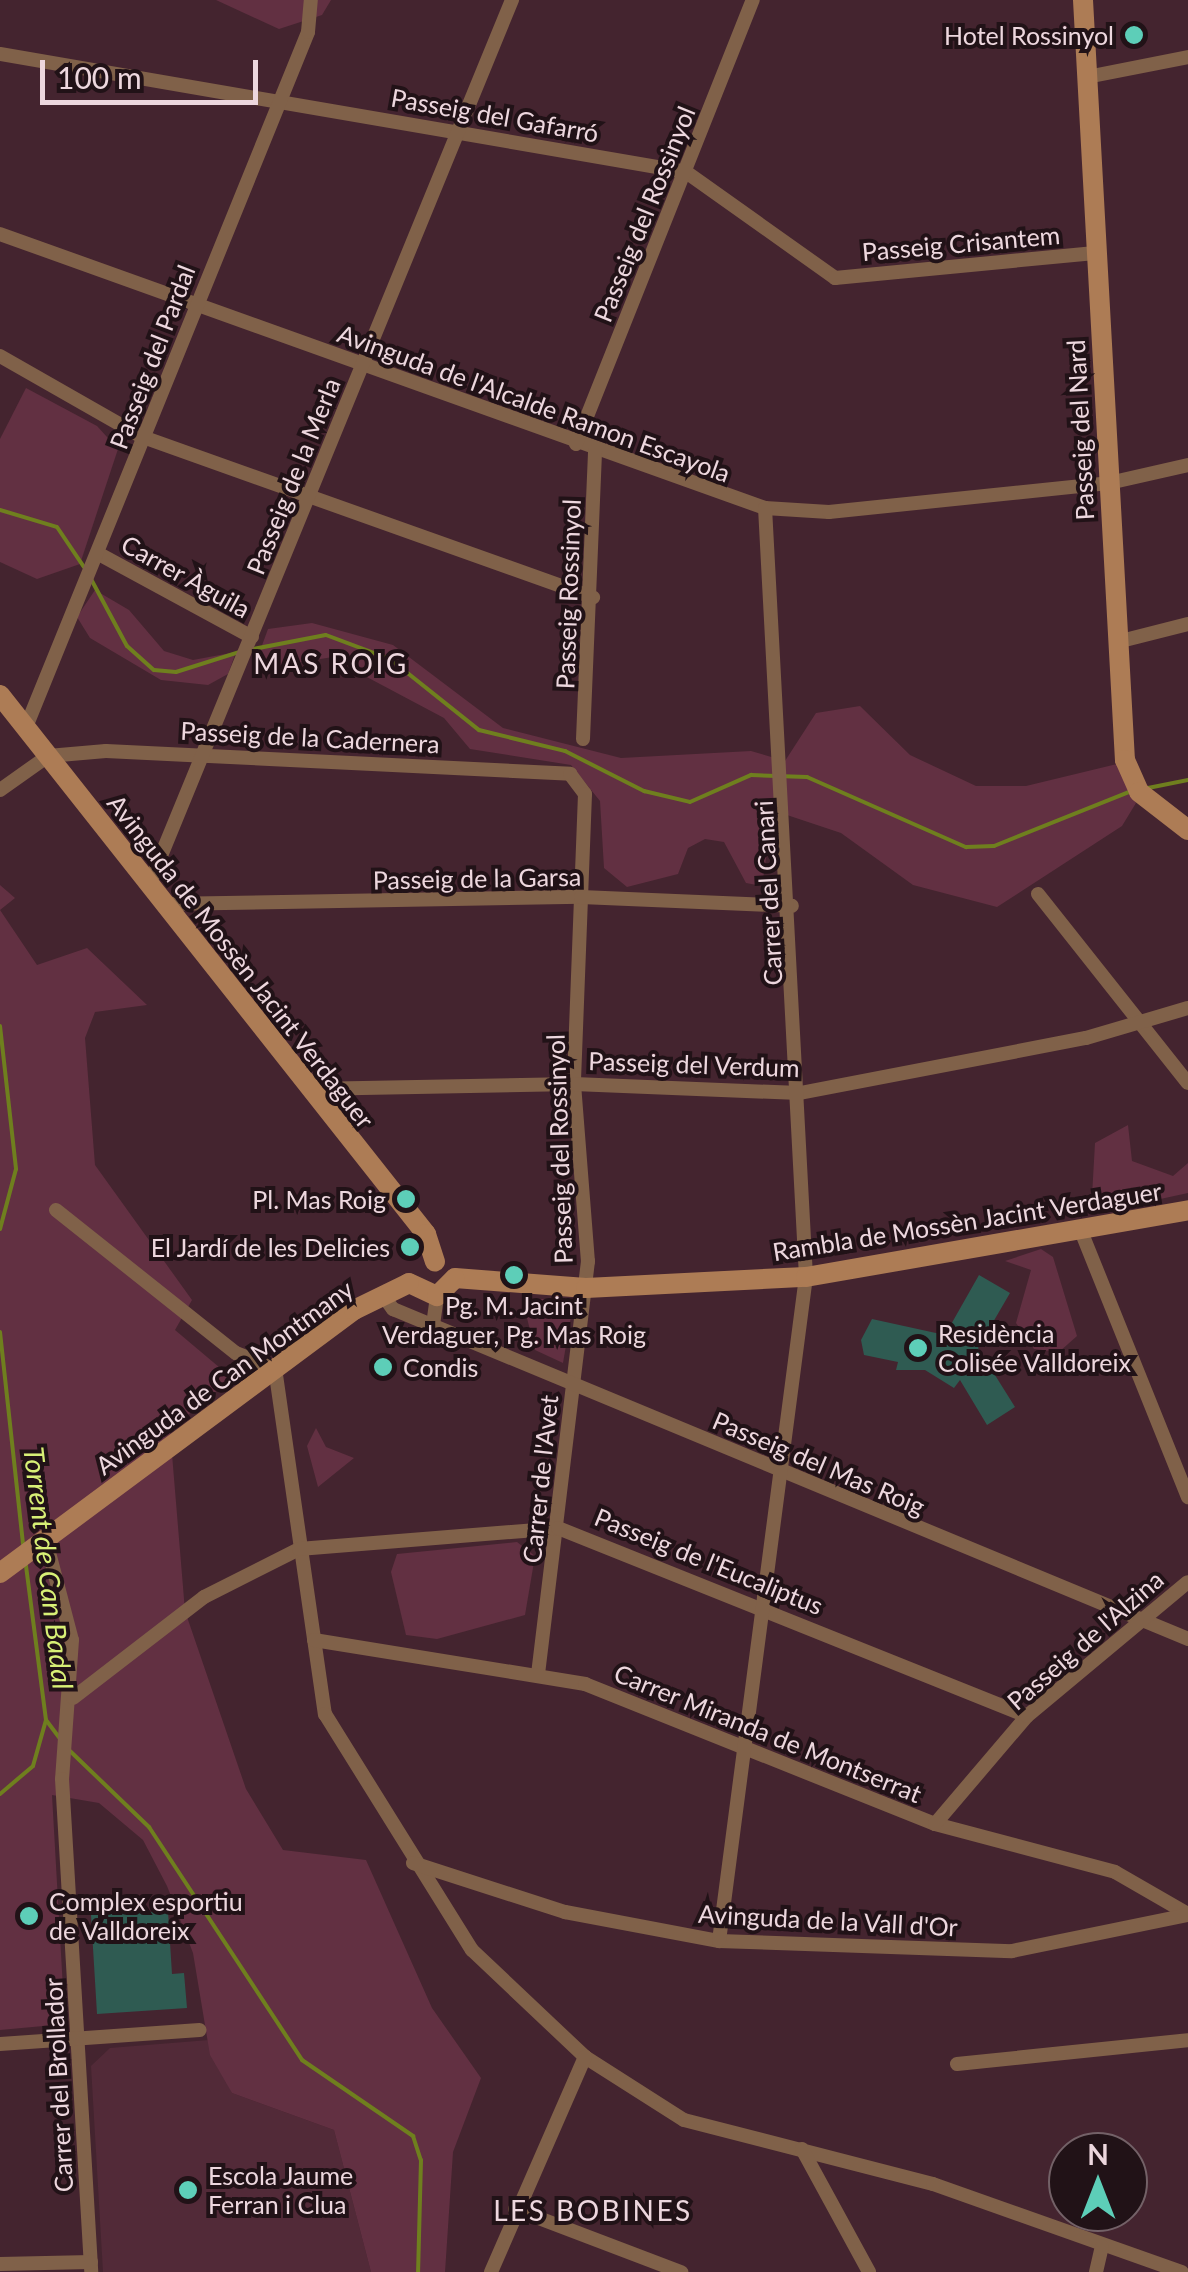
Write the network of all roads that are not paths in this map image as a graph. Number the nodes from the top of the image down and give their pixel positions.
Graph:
1 (311, 0) edge
2 (512, 0) edge
3 (753, 0) edge
4 (1082, 0) edge
5 (0, 54) edge
6 (1188, 57) edge
7 (1087, 77) junction
8 (280, 101) junction
9 (458, 131) junction
10 (686, 172) junction
11 (0, 234) edge
12 (1095, 253) junction
13 (197, 303) junction
14 (0, 356) edge
15 (363, 364) junction
16 (144, 437) junction
17 (576, 444) junction
18 (595, 452) junction
19 (1188, 466) edge
20 (1108, 483) junction
21 (310, 496) junction
22 (765, 508) junction
23 (99, 554) junction
24 (592, 596) junction
25 (1188, 624) edge
26 (252, 637) junction
27 (1117, 642) junction
28 (0, 694) edge
29 (26, 728) junction
30 (584, 738) dead end
31 (204, 754) junction
32 (48, 756) junction
33 (570, 774) joint
34 (0, 790) edge
35 (1188, 830) edge
36 (148, 885) junction
37 (1038, 894) dead end
38 (581, 897) junction
39 (163, 904) junction
40 (792, 906) junction
41 (1188, 1008) edge
42 (1137, 1024) junction
43 (1188, 1083) edge
44 (574, 1084) junction
45 (309, 1089) junction
46 (800, 1092) junction
47 (56, 1210) dead end
48 (1188, 1210) edge
49 (1081, 1231) junction
50 (435, 1262) junction
51 (806, 1276) junction
52 (455, 1278) junction
53 (408, 1283) junction
54 (586, 1288) junction
55 (382, 1294) junction
56 (438, 1296) junction
57 (433, 1325) junction
58 (275, 1368) junction
59 (574, 1384) junction
60 (778, 1471) junction
61 (1188, 1497) edge
62 (558, 1528) junction
63 (46, 1541) junction
64 (299, 1549) junction
65 (0, 1573) edge
66 (1188, 1582) edge
67 (762, 1608) junction
68 (1137, 1619) junction
69 (314, 1640) junction
70 (1188, 1640) edge
71 (538, 1676) junction
72 (73, 1698) junction
73 (1027, 1716) junction
74 (746, 1744) junction
75 (935, 1824) junction
76 (412, 1863) junction
77 (1188, 1914) edge
78 (719, 1941) junction
79 (200, 2030) dead end
80 (77, 2037) junction
81 (1188, 2040) edge
82 (0, 2044) edge
83 (585, 2057) junction
84 (958, 2064) dead end
85 (802, 2149) junction
86 (515, 2209) junction
87 (1102, 2246) junction
88 (0, 2264) edge
89 (91, 2267) edge
90 (491, 2272) edge
91 (681, 2272) edge
92 (868, 2272) edge
93 (1096, 2272) edge
94 (1182, 2272) edge

1 - 8 street, Passeig del Pardal
2 - 9 street, Passeig de la Merla
3 - 10 street, Passeig del Rossinyol
4 - 7 street, Passeig del Nard
5 - 8 street, Passeig del Gafarró
6 - 7 street
7 - 12 street, Passeig del Nard
8 - 9 street, Passeig del Gafarró
8 - 13 street, Passeig del Pardal
9 - 10 street, Passeig del Gafarró
9 - 15 street, Passeig de la Merla
10 - 12 street, Passeig Crisantem
10 - 17 street, Passeig del Rossinyol
11 - 13 street, Avinguda de l'Alcalde Ramon Escayola
12 - 20 street, Passeig del Nard
13 - 15 street, Avinguda de l'Alcalde Ramon Escayola
13 - 16 street, Passeig del Pardal
14 - 16 street
15 - 17 street, Avinguda de l'Alcalde Ramon Escayola
15 - 21 street, Passeig de la Merla
16 - 21 street
16 - 23 street, Passeig del Pardal
17 - 18 street, Avinguda de l'Alcalde Ramon Escayola
18 - 22 street, Avinguda de l'Alcalde Ramon Escayola
18 - 24 street, Passeig Rossinyol
19 - 20 street, Avinguda de l'Alcalde Ramon Escayola
20 - 22 street, Avinguda de l'Alcalde Ramon Escayola
20 - 27 street, Passeig del Nard
21 - 24 street
21 - 26 street, Passeig de la Merla
22 - 40 street, Carrer del Canari
23 - 26 street, Carrer Àguila
23 - 29 street, Passeig del Pardal
24 - 30 street, Passeig Rossinyol
25 - 27 street
26 - 31 street, Passeig de la Merla
27 - 35 street, Passeig del Nard
28 - 29 street, Avinguda de Mossèn Jacint Verdaguer
29 - 32 street, Avinguda de Mossèn Jacint Verdaguer
31 - 32 street, Passeig de la Cadernera
31 - 33 street, Passeig de la Cadernera
31 - 36 street, Passeig de la Merla
32 - 34 street
32 - 36 street, Avinguda de Mossèn Jacint Verdaguer
33 - 38 street, Passeig del Rossinyol
36 - 39 street, Avinguda de Mossèn Jacint Verdaguer
37 - 42 street
38 - 39 street, Passeig de la Garsa
38 - 40 street, Passeig de la Garsa
38 - 44 street, Passeig del Rossinyol
39 - 45 street, Avinguda de Mossèn Jacint Verdaguer
40 - 46 street, Carrer del Canari
41 - 42 street, Passeig del Verdum
42 - 43 street
42 - 46 street, Passeig del Verdum
44 - 45 street, Passeig del Verdum
44 - 46 street, Passeig del Verdum
44 - 54 street, Passeig del Rossinyol
45 - 50 street, Avinguda de Mossèn Jacint Verdaguer
46 - 51 street, Carrer del Canari
47 - 58 street
48 - 49 street, Rambla de Mossèn Jacint Verdaguer
49 - 51 street, Rambla de Mossèn Jacint Verdaguer
49 - 61 street
50 - 52 street
50 - 53 street, Avinguda de Can Montmany
51 - 54 street, Rambla de Mossèn Jacint Verdaguer
51 - 60 street, Carrer del Canari
52 - 54 street, Rambla de Mossèn Jacint Verdaguer
52 - 56 street
53 - 55 street, Avinguda de Can Montmany
53 - 56 street
54 - 59 street, Carrer de l'Avet
55 - 57 street, Passeig del Mas Roig
55 - 58 street, Avinguda de Can Montmany
56 - 57 street
57 - 59 street, Passeig del Mas Roig
58 - 63 street, Avinguda de Can Montmany
58 - 64 street
59 - 60 street, Passeig del Mas Roig
59 - 62 street, Carrer de l'Avet
60 - 67 street, Carrer del Canari
60 - 68 street, Passeig del Mas Roig
62 - 64 street, Passeig de l'Eucaliptus
62 - 67 street, Passeig de l'Eucaliptus
62 - 71 street, Carrer de l'Avet
63 - 65 street, Avinguda de Can Montmany
63 - 72 street, Carrer del Brollador
64 - 69 street
64 - 72 street
66 - 68 street, Passeig de l'Alzina
67 - 73 street, Passeig de l'Eucaliptus
67 - 74 street, Carrer del Canari
68 - 70 street, Passeig del Mas Roig
68 - 73 street, Passeig de l'Alzina
69 - 71 street, Carrer Miranda de Montserrat
69 - 76 street
71 - 74 street, Carrer Miranda de Montserrat
72 - 80 street, Carrer del Brollador
73 - 75 street, Passeig de l'Alzina
74 - 75 street, Carrer Miranda de Montserrat
74 - 78 street, Carrer del Canari
75 - 77 street, Carrer Miranda de Montserrat
76 - 78 street, Avinguda de la Vall d'Or
76 - 83 street
77 - 78 street, Avinguda de la Vall d'Or
79 - 80 street
80 - 82 street
80 - 89 street, Carrer del Brollador
81 - 84 street
83 - 85 street
83 - 86 street
85 - 87 street
85 - 92 street
86 - 90 street
86 - 91 street
87 - 93 street
87 - 94 street
88 - 89 street

